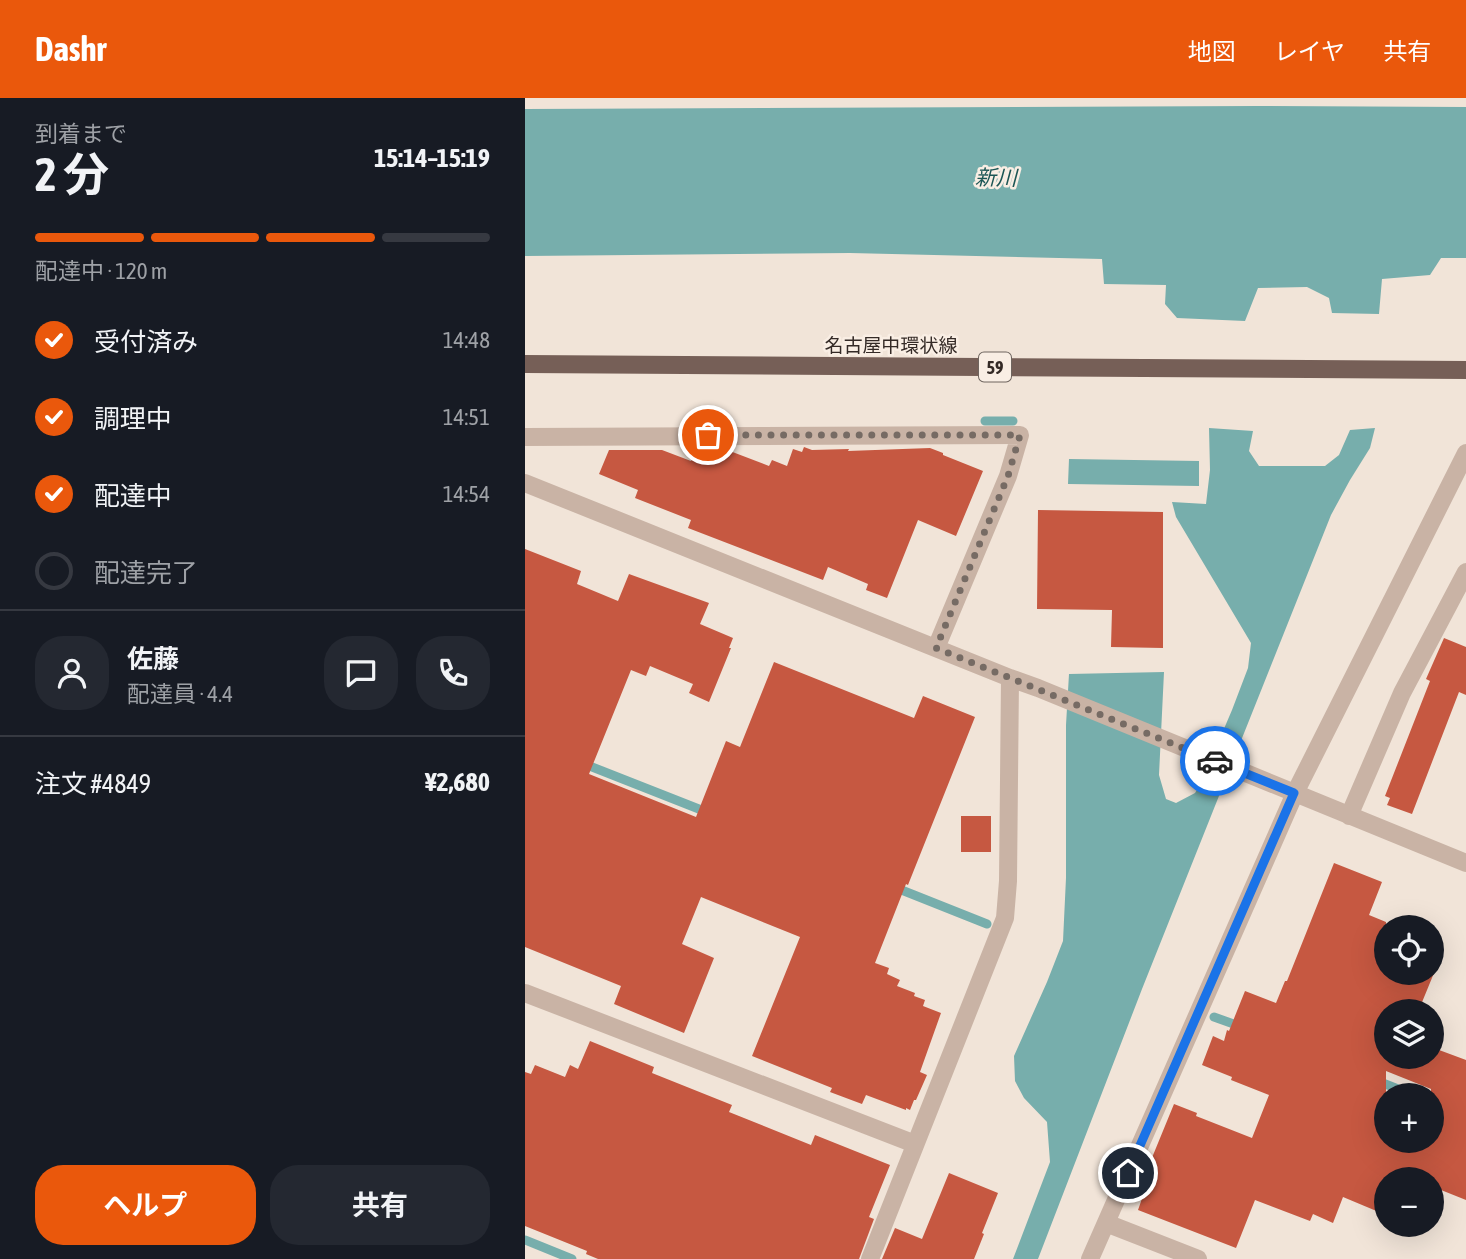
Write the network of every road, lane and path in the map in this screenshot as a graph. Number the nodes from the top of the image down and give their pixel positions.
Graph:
1 (525, 364) edge
2 (1466, 369) edge
3 (525, 437) edge
4 (1466, 453) edge
5 (525, 484) edge
6 (1466, 572) edge
7 (936, 648) junction
8 (1010, 678) junction
9 (1294, 793) junction
10 (1349, 816) junction
11 (1466, 863) edge
12 (525, 993) edge
13 (915, 1144) junction
14 (1106, 1223) junction
15 (870, 1259) edge
16 (1090, 1259) edge
17 (1198, 1259) edge

1 - 2 main road, 名古屋中環状線 / 59
3 - 7 street
4 - 9 street
5 - 7 street
6 - 10 street
7 - 8 street
8 - 9 street
8 - 13 street
9 - 10 street
9 - 14 street
10 - 11 street
12 - 13 street
13 - 15 street
14 - 16 street
14 - 17 street

